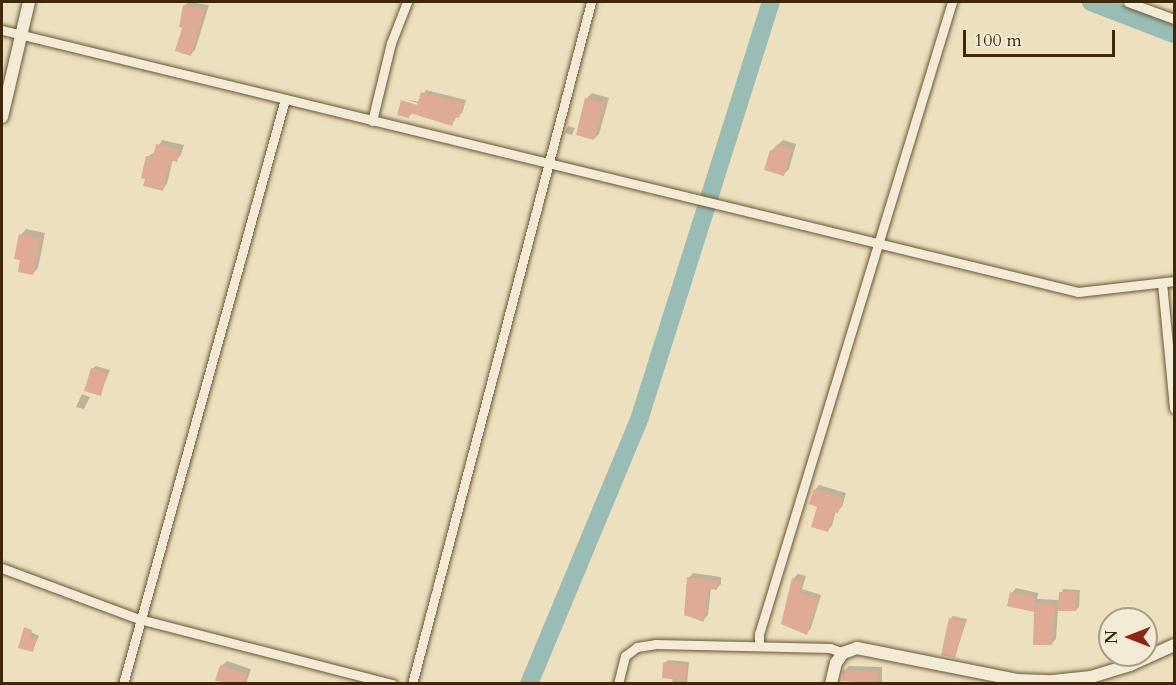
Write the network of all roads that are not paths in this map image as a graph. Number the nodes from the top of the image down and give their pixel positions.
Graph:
1 (29, 2) edge
2 (407, 2) edge
3 (591, 2) edge
4 (952, 2) edge
5 (1128, 2) edge
6 (1174, 20) edge
7 (2, 30) edge
8 (21, 35) junction
9 (285, 99) junction
10 (2, 117) edge
11 (372, 121) junction
12 (548, 164) junction
13 (878, 243) junction
14 (1174, 281) edge
15 (1162, 283) junction
16 (1174, 408) edge
17 (4, 569) edge
18 (139, 619) junction
19 (1174, 645) edge
20 (759, 646) junction
21 (843, 653) junction
22 (978, 678) edge
23 (123, 684) edge
24 (393, 684) edge
25 (412, 684) edge
26 (618, 684) edge
27 (831, 684) edge

1 - 8 street
2 - 11 street
3 - 12 street
4 - 13 street
5 - 6 street
7 - 8 street
8 - 9 street
8 - 10 street
9 - 11 street
9 - 18 street
11 - 12 street
12 - 13 street
12 - 25 street
13 - 15 street
13 - 20 street
14 - 15 street
15 - 16 street
17 - 18 street
18 - 23 street
18 - 24 street
19 - 22 street
20 - 21 street
20 - 26 street
21 - 22 street
21 - 27 street

